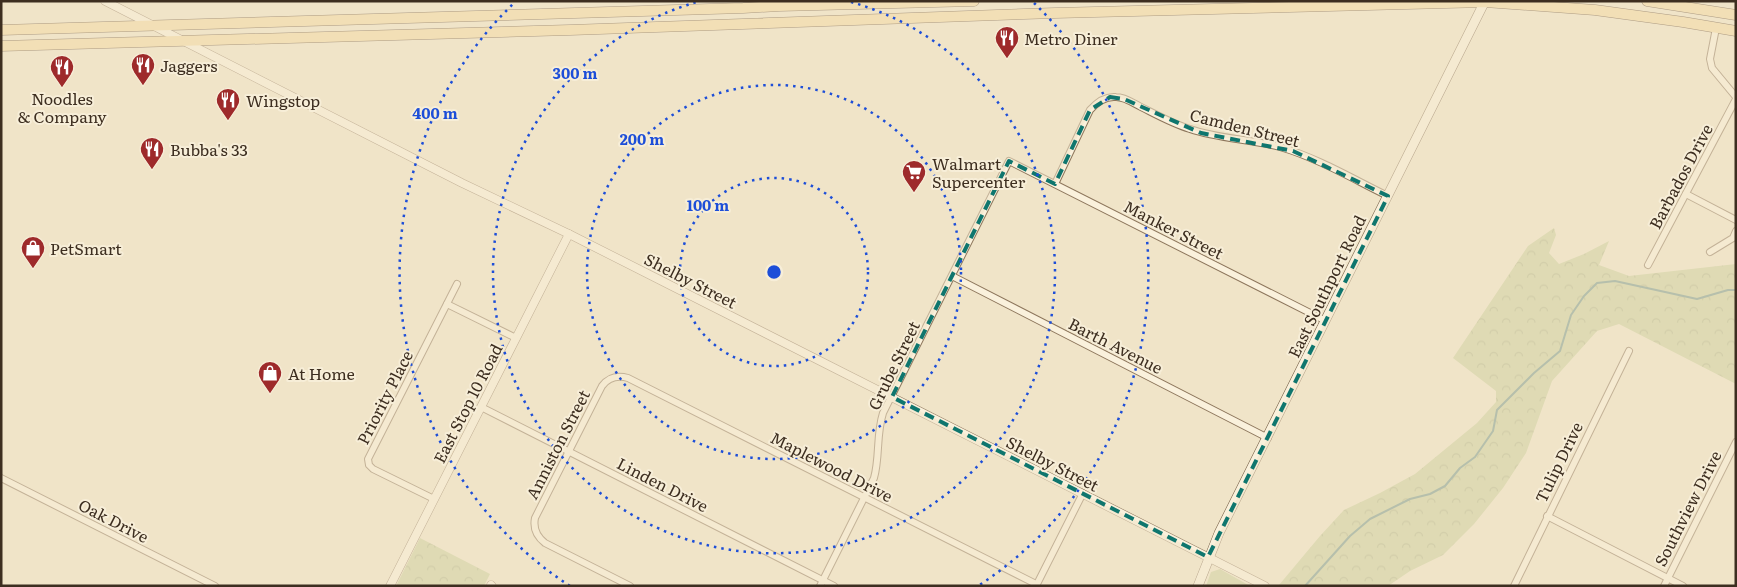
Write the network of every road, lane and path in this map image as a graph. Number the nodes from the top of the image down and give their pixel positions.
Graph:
1 (104, 1) edge
2 (974, 1) edge
3 (1647, 1) edge
4 (1485, 2) edge
5 (780, 3) edge
6 (1736, 15) edge
7 (776, 22) junction
8 (154, 26) junction
9 (1716, 28) junction
10 (1, 30) edge
11 (1736, 31) edge
12 (184, 42) junction
13 (1, 46) edge
14 (1736, 98) edge
15 (1009, 161) joint
16 (1055, 184) junction
17 (1686, 194) junction
18 (1388, 196) junction
19 (1736, 220) edge
20 (1736, 232) edge
21 (569, 234) junction
22 (1710, 252) dead end
23 (1648, 264) dead end
24 (952, 276) junction
25 (457, 284) dead end
26 (447, 304) junction
27 (1326, 321) junction
28 (516, 338) junction
29 (1628, 351) dead end
30 (614, 377) joint
31 (892, 397) junction
32 (481, 407) junction
33 (1268, 438) junction
34 (1736, 442) edge
35 (569, 452) junction
36 (1, 478) edge
37 (1083, 493) junction
38 (865, 498) junction
39 (434, 499) junction
40 (1547, 516) junction
41 (1208, 557) junction
42 (1668, 577) junction
43 (822, 583) edge
44 (1036, 585) edge
45 (215, 586) edge
46 (390, 586) edge
47 (630, 586) edge
48 (834, 586) edge
49 (1198, 586) edge
50 (1265, 586) edge
51 (1514, 586) edge
52 (1664, 586) edge
53 (1683, 586) edge

1 - 8 street, Shelby Street
2 - 5 main road
3 - 6 main road
4 - 7 main road
4 - 9 main road
4 - 18 main road, East Southport Road
5 - 7 street
5 - 8 main road
7 - 12 main road
8 - 10 main road
8 - 12 street, Shelby Street
9 - 11 main road
9 - 14 street
12 - 13 main road
12 - 21 street, Shelby Street
14 - 17 street, Barbados Drive
15 - 16 street, Manker Street
15 - 24 street, Grube Street
16 - 18 street, Camden Street
16 - 27 street, Manker Street
17 - 19 street
17 - 23 street, Barbados Drive
18 - 27 main road, East Southport Road
20 - 22 street
21 - 28 street, East Stop 10 Road
21 - 31 street, Shelby Street
24 - 31 street, Grube Street
24 - 33 street, Barth Avenue
25 - 26 street, Priority Place
26 - 28 street
26 - 39 street, Priority Place
27 - 33 main road, East Southport Road
28 - 32 street, East Stop 10 Road
29 - 40 street, Tulip Drive
30 - 35 street, Anniston Street
30 - 38 street, Maplewood Drive
31 - 37 street, Shelby Street
31 - 38 street, Grube Street
32 - 35 street, Linden Drive
32 - 39 street, East Stop 10 Road
33 - 41 main road, East Southport Road
34 - 42 street, Southview Drive
35 - 43 street, Linden Drive
35 - 47 street, Anniston Street
36 - 45 street, Oak Drive
37 - 41 street, Shelby Street
37 - 44 street
38 - 43 street, Grube Street
38 - 44 street, Maplewood Drive
39 - 46 street, East Stop 10 Road
40 - 42 street
40 - 51 street, Tulip Drive
41 - 49 main road, East Southport Road
41 - 50 street, Shelby Street
42 - 52 street, Southview Drive
42 - 53 street
43 - 48 street, Linden Drive

